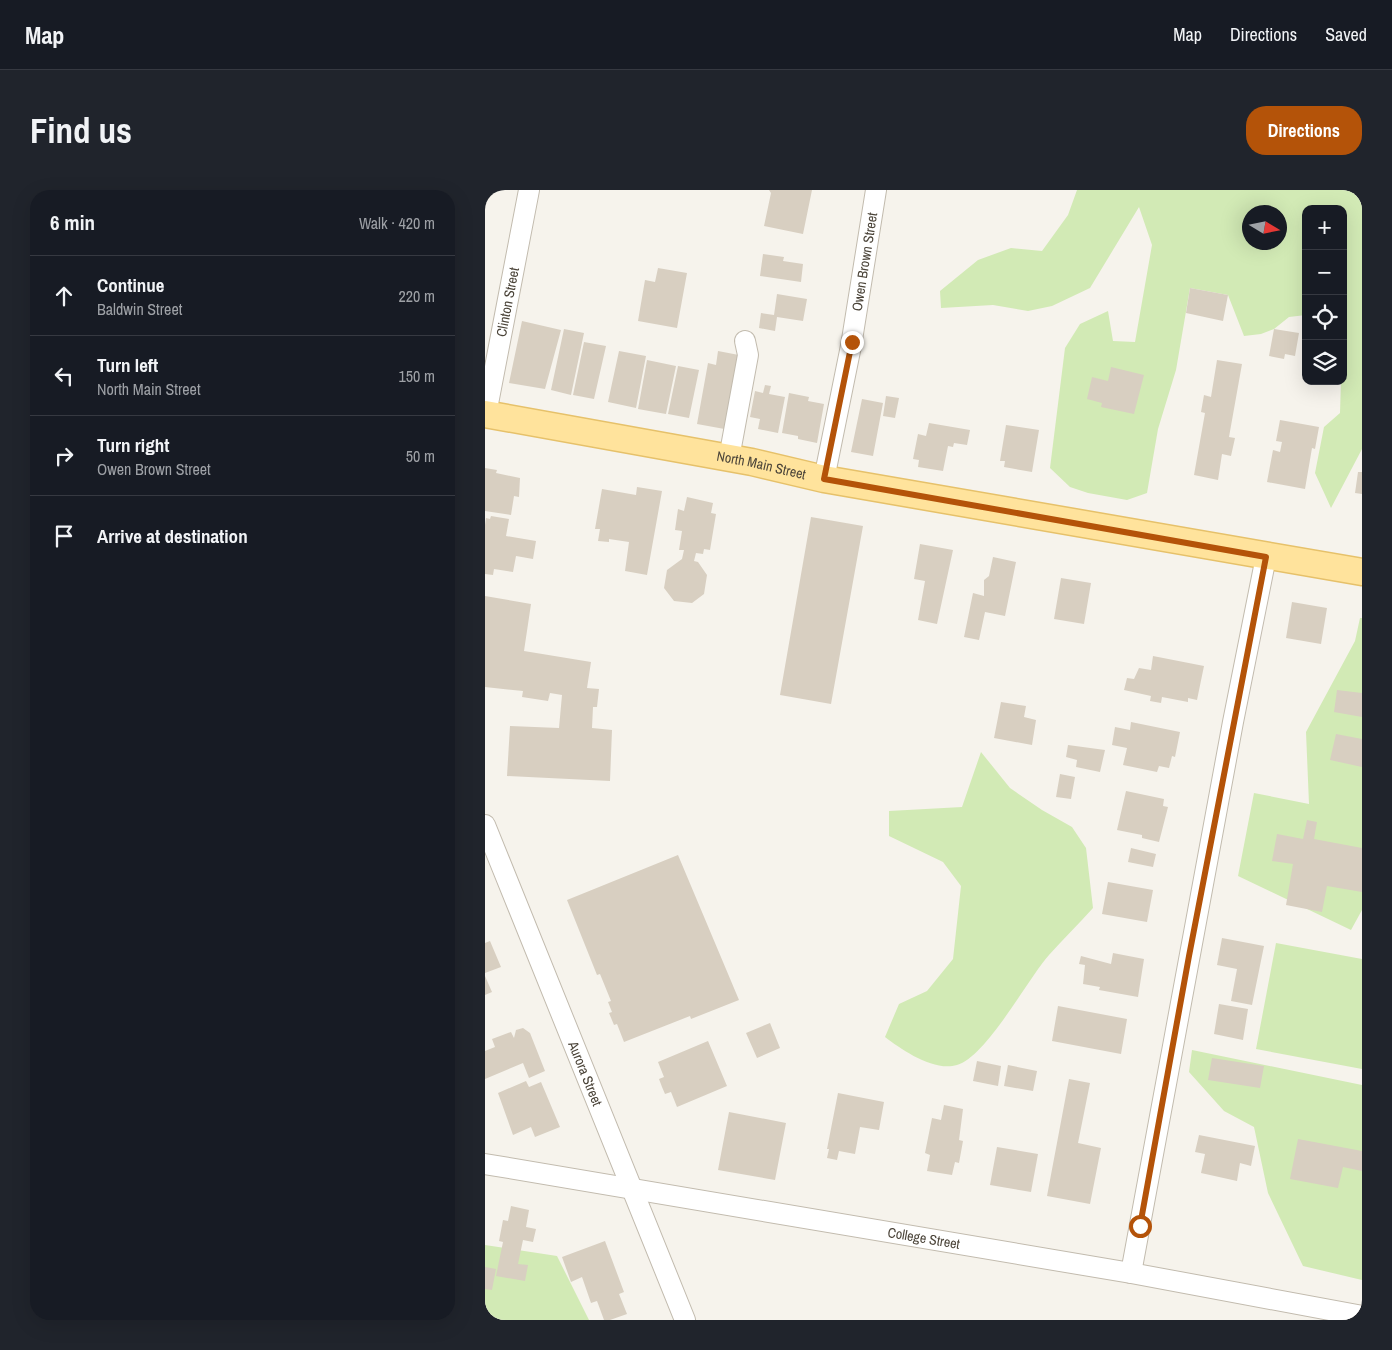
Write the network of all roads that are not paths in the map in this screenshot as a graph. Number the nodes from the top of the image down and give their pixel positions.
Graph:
1 (529, 190) edge
2 (876, 190) edge
3 (745, 340) dead end
4 (485, 414) edge
5 (729, 458) junction
6 (824, 479) junction
7 (1266, 557) junction
8 (1362, 572) edge
9 (485, 825) edge
10 (485, 1164) edge
11 (630, 1188) junction
12 (1131, 1273) junction
13 (1362, 1316) edge
14 (685, 1320) edge

1 - 4 street, Clinton Street
2 - 6 street, Owen Brown Street
3 - 5 street
4 - 5 main road, North Main Street
5 - 6 main road, North Main Street
6 - 7 main road, North Main Street
7 - 8 main road, North Main Street
7 - 12 street
9 - 11 street, Aurora Street
10 - 11 street, College Street
11 - 12 street, College Street
11 - 14 street, Aurora Street
12 - 13 street, College Street

